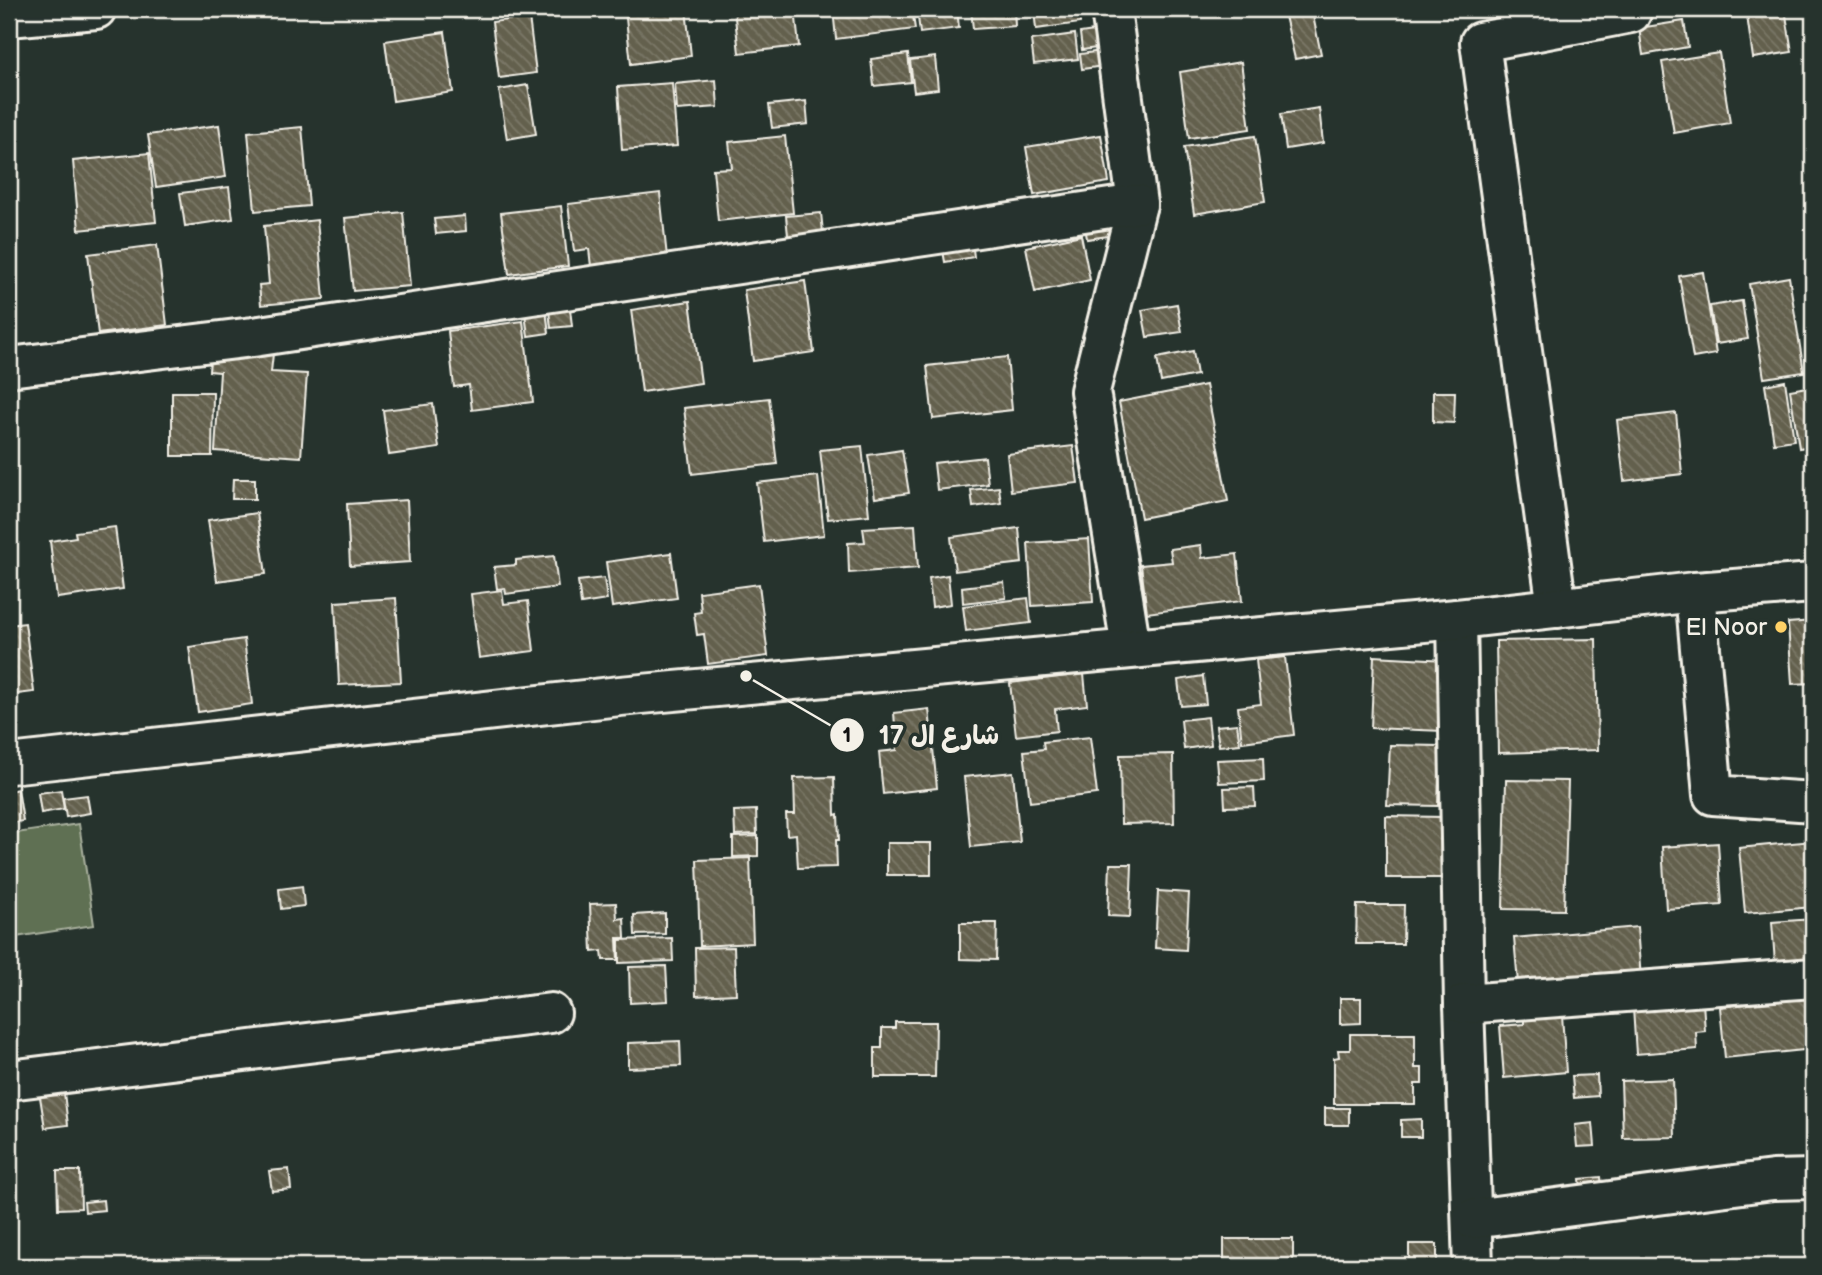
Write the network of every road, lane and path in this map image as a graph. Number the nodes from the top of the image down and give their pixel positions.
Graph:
1 (96, 9) edge
2 (1111, 9) edge
3 (1631, 13) dead end
4 (9, 17) edge
5 (1138, 204) junction
6 (9, 367) edge
7 (1813, 583) edge
8 (1695, 592) junction
9 (1557, 608) junction
10 (1457, 619) junction
11 (1128, 629) dead end
12 (9, 764) edge
13 (1813, 802) edge
14 (1813, 978) edge
15 (1464, 1004) junction
16 (551, 1013) dead end
17 (9, 1080) edge
18 (1813, 1179) edge
19 (1472, 1219) junction
20 (1473, 1266) edge

1 - 4 street
2 - 5 street
3 - 9 street
5 - 6 street
5 - 11 street
7 - 8 street
8 - 9 street
8 - 13 street
9 - 10 street
10 - 12 street
10 - 15 street
14 - 15 street
15 - 19 street
16 - 17 street
18 - 19 street
19 - 20 street

